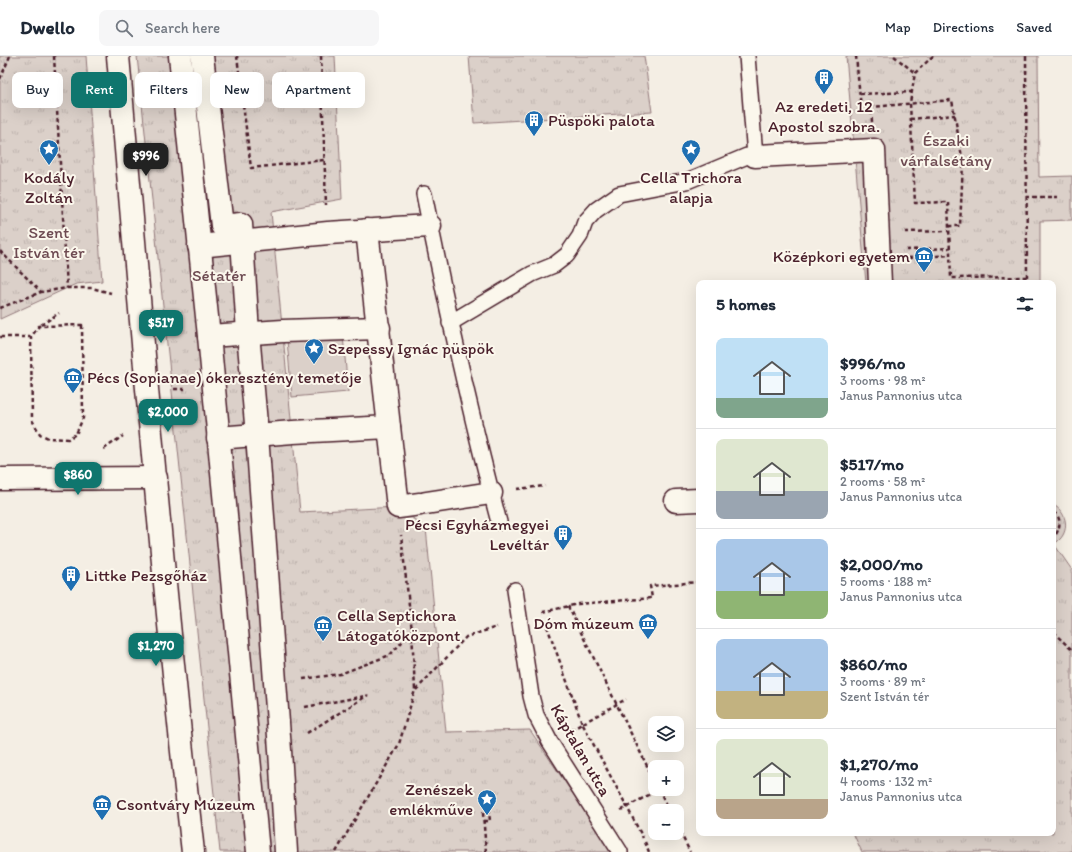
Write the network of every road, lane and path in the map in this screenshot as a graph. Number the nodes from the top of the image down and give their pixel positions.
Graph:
1 (10, 56) edge
2 (54, 56) edge
3 (118, 56) edge
4 (180, 56) edge
5 (202, 56) edge
6 (237, 56) edge
7 (321, 56) edge
8 (747, 56) edge
9 (856, 56) edge
10 (894, 56) edge
11 (934, 56) edge
12 (1026, 56) edge
13 (915, 73) junction
14 (0, 79) edge
15 (912, 92) junction
16 (860, 94) junction
17 (910, 103) junction
18 (871, 107) dead end
19 (861, 108) dead end
20 (955, 115) junction
21 (910, 119) junction
22 (755, 156) junction
23 (324, 160) junction
24 (424, 194) dead end
25 (1026, 197) junction
26 (1057, 197) dead end
27 (430, 226) junction
28 (948, 226) junction
29 (367, 230) junction
30 (949, 231) junction
31 (903, 232) dead end
32 (328, 233) junction
33 (242, 242) junction
34 (199, 246) junction
35 (949, 248) junction
36 (904, 250) dead end
37 (0, 251) edge
38 (950, 255) junction
39 (879, 259) junction
40 (1027, 277) joint
41 (880, 280) edge
42 (67, 288) junction
43 (103, 291) dead end
44 (42, 292) junction
45 (0, 308) edge
46 (59, 313) dead end
47 (450, 323) junction
48 (39, 326) junction
49 (379, 328) junction
50 (248, 333) junction
51 (209, 336) junction
52 (32, 337) junction
53 (0, 338) edge
54 (389, 427) junction
55 (125, 435) dead end
56 (257, 435) junction
57 (218, 438) junction
58 (101, 451) dead end
59 (156, 478) junction
60 (0, 479) edge
61 (491, 493) junction
62 (696, 500) edge
63 (676, 501) dead end
64 (398, 507) junction
65 (1056, 514) edge
66 (499, 522) dead end
67 (1056, 535) edge
68 (696, 582) edge
69 (515, 590) dead end
70 (568, 606) junction
71 (412, 631) junction
72 (1056, 635) edge
73 (466, 637) dead end
74 (1072, 650) edge
75 (274, 682) junction
76 (415, 690) junction
77 (626, 699) dead end
78 (617, 704) junction
79 (277, 712) junction
80 (582, 723) junction
81 (280, 750) junction
82 (648, 768) edge
83 (648, 795) edge
84 (628, 807) junction
85 (484, 821) dead end
86 (606, 830) junction
87 (684, 840) edge
88 (193, 852) edge
89 (258, 852) edge
90 (286, 852) edge
91 (336, 852) edge
92 (486, 852) edge
93 (620, 852) edge
94 (649, 852) edge
95 (690, 852) edge

1 - 14 path
2 - 42 path
3 - 59 street
4 - 34 street
5 - 33 street
6 - 23 path
7 - 23 path
8 - 22 lane
9 - 16 path
10 - 13 path
11 - 13 path
12 - 25 path
13 - 15 path
15 - 16 path
15 - 17 path
16 - 19 path
17 - 18 path
17 - 20 path
17 - 21 path
20 - 21 path
20 - 28 path
21 - 28 path
22 - 39 street
22 - 47 lane
23 - 32 path
24 - 27 lane
25 - 26 path
25 - 40 path
27 - 29 street
27 - 47 lane
28 - 30 path
29 - 32 street
29 - 49 street
30 - 31 path
30 - 35 path
32 - 33 street
33 - 34 street
33 - 50 street
34 - 51 street
35 - 36 path
35 - 38 path
37 - 44 path
38 - 39 path
38 - 40 path
39 - 41 street
42 - 43 path
42 - 44 path
44 - 45 path
46 - 48 path
47 - 61 lane
48 - 52 path
48 - 52 path
49 - 50 street
49 - 54 street
50 - 51 street
50 - 56 street
51 - 57 street
52 - 53 path
54 - 56 street
54 - 64 street
55 - 58 path
56 - 57 street
56 - 75 street
57 - 89 street
59 - 60 street
59 - 88 street
61 - 64 street
61 - 66 lane
62 - 63 street
64 - 71 path
65 - 67 path
68 - 70 path
69 - 86 lane, Káptalan utca
70 - 78 path
70 - 80 path
71 - 75 path
71 - 76 path
72 - 74 path
73 - 76 path
75 - 79 street
76 - 91 path
77 - 78 path
78 - 80 path
78 - 82 path
79 - 81 street
79 - 81 path
80 - 84 path
81 - 90 street
83 - 84 path
84 - 86 path
84 - 94 path
85 - 92 path
86 - 93 lane, Káptalan utca
87 - 95 path

